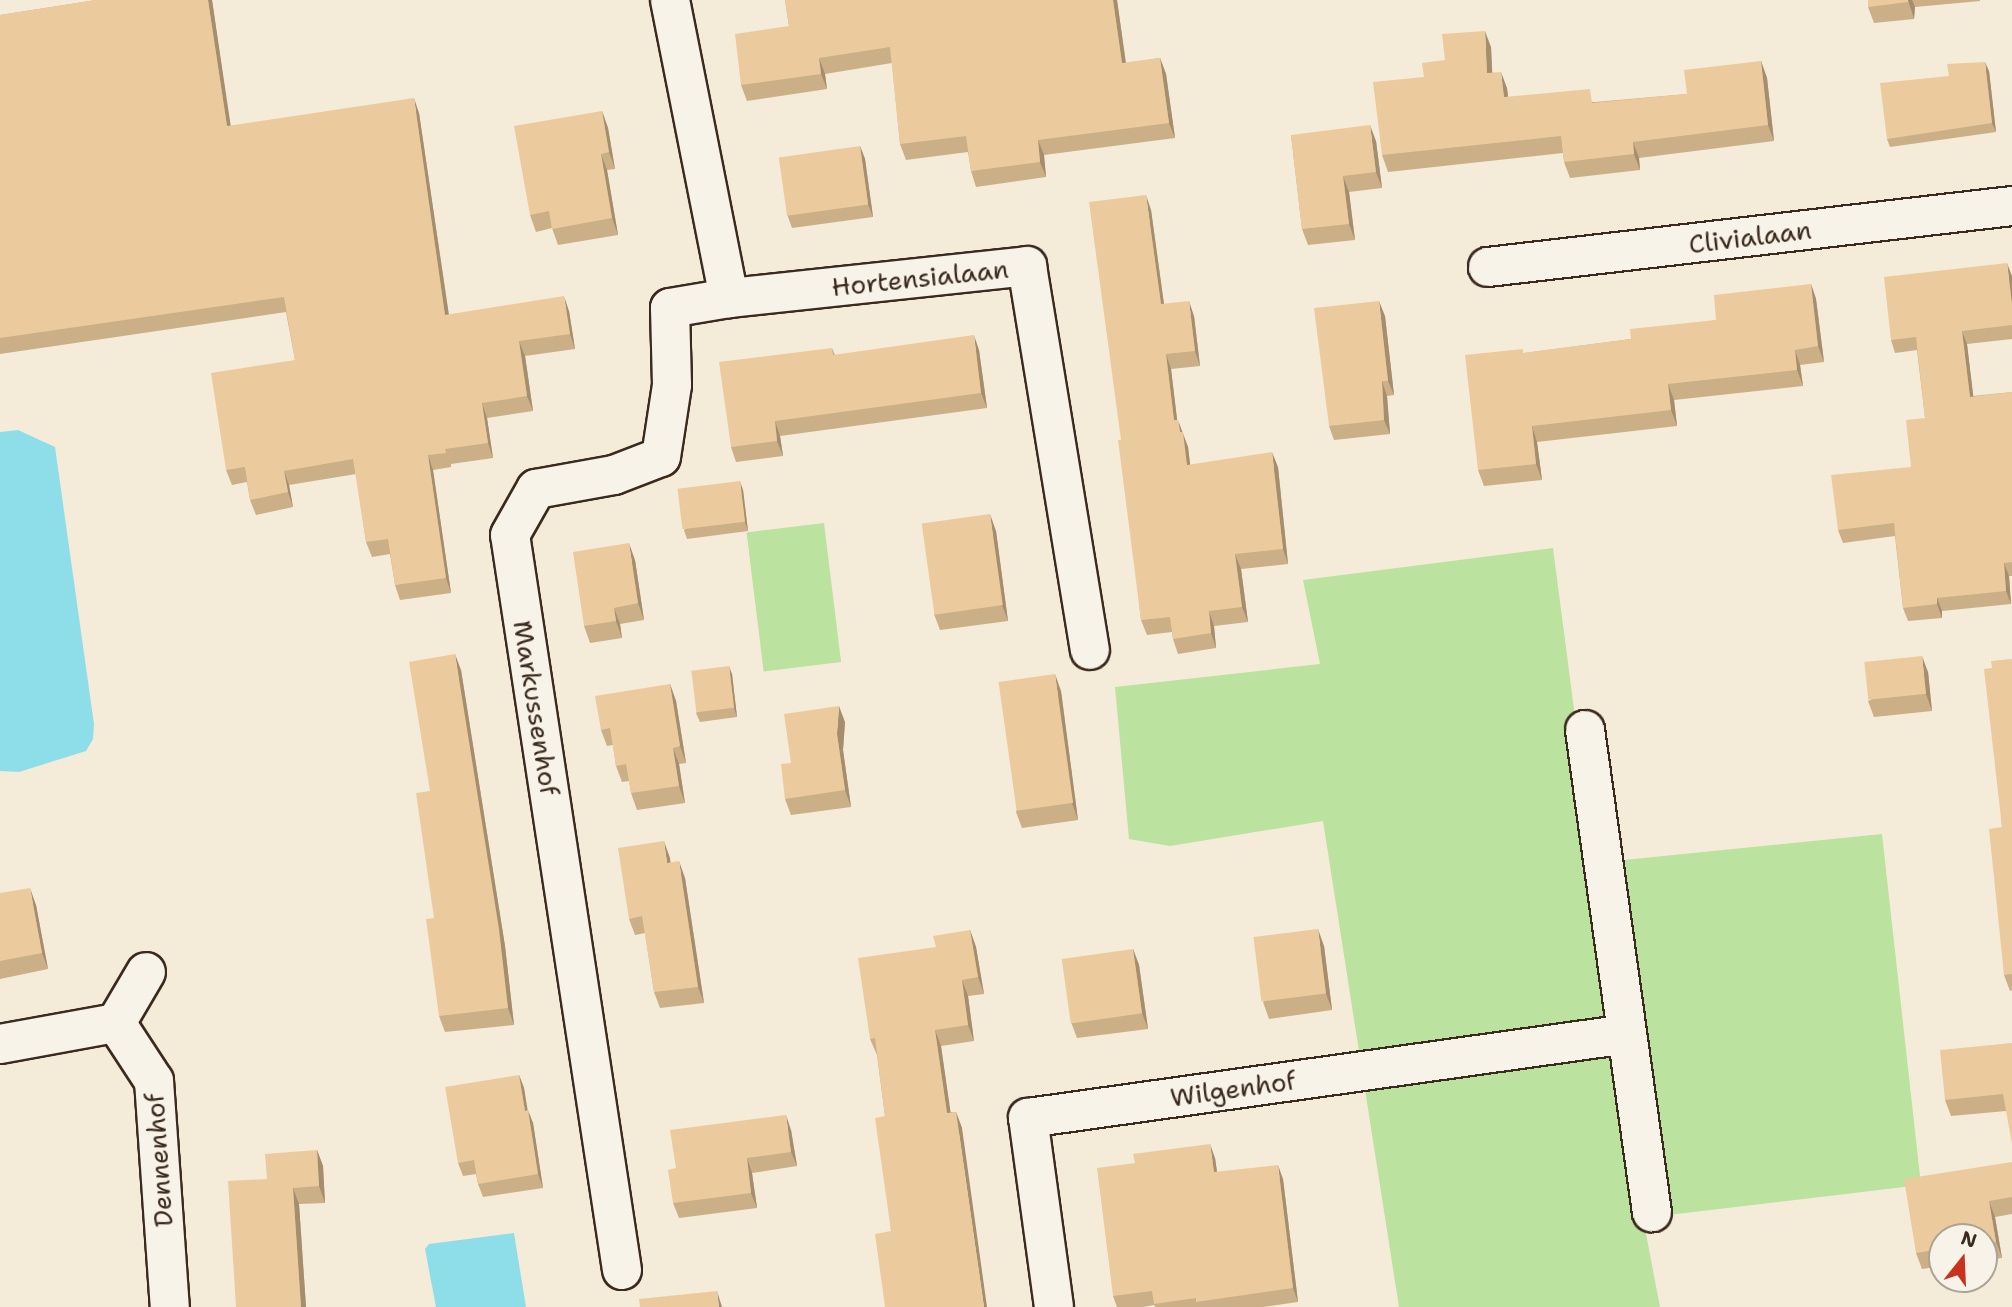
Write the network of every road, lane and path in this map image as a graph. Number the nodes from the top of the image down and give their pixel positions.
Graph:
1 (670, 0) edge
2 (2012, 206) edge
3 (1488, 267) dead end
4 (729, 298) junction
5 (1090, 650) dead end
6 (1585, 730) dead end
7 (146, 972) dead end
8 (116, 1023) junction
9 (1627, 1034) junction
10 (0, 1044) edge
11 (1652, 1212) dead end
12 (622, 1270) dead end
13 (170, 1307) edge
14 (1054, 1307) edge

1 - 4 street
2 - 3 street, Clivialaan
4 - 5 street, Hortensialaan
4 - 12 street, Markussenhof
6 - 9 street
7 - 8 street
8 - 10 street
8 - 13 street, Dennenhof
9 - 11 street
9 - 14 street, Wilgenhof

